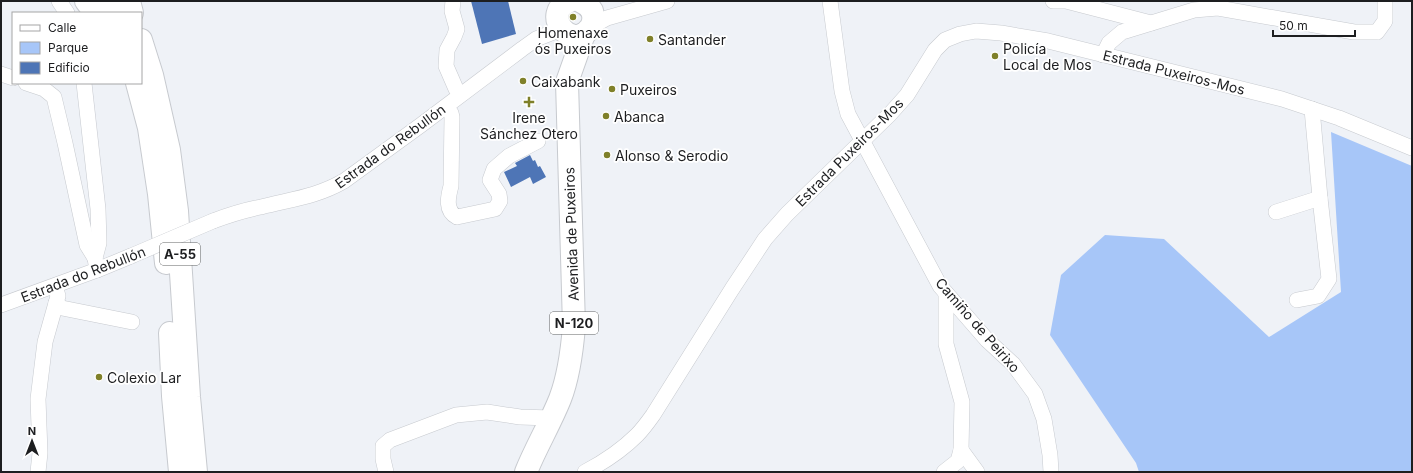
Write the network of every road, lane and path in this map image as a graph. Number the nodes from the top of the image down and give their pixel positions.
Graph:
1 (60, 1) edge
2 (86, 1) edge
3 (111, 1) edge
4 (129, 1) edge
5 (453, 1) edge
6 (667, 1) edge
7 (830, 1) edge
8 (1053, 1) edge
9 (1385, 1) edge
10 (630, 11) junction
11 (66, 12) edge
12 (94, 12) edge
13 (115, 12) edge
14 (132, 12) edge
15 (575, 13) edge
16 (1152, 23) junction
17 (142, 43) edge
18 (1103, 55) junction
19 (1, 74) edge
20 (12, 78) edge
21 (29, 84) edge
22 (84, 84) edge
23 (137, 84) edge
24 (461, 94) junction
25 (446, 107) junction
26 (1312, 109) junction
27 (538, 141) dead end
28 (863, 141) junction
29 (1412, 148) edge
30 (1320, 198) junction
31 (1276, 212) dead end
32 (97, 259) junction
33 (125, 259) junction
34 (56, 286) junction
35 (946, 293) junction
36 (1297, 300) dead end
37 (56, 303) junction
38 (1, 305) edge
39 (132, 322) dead end
40 (551, 418) junction
41 (961, 450) junction
42 (534, 451) junction
43 (38, 472) edge
44 (180, 472) edge
45 (196, 472) edge
46 (386, 472) edge
47 (512, 472) edge
48 (526, 472) edge
49 (585, 472) edge
50 (944, 472) edge
51 (977, 472) edge
52 (1051, 472) edge

1 - 11 street
2 - 12 highway
3 - 13 highway
4 - 14 highway
5 - 24 street
6 - 10 street, Estrada do Rebullón
7 - 28 street, Camiño de Peirixo
8 - 16 street
9 - 16 street
10 - 15 street
10 - 15 street, Estrada do Rebullón
15 - 24 street, Estrada do Rebullón
15 - 40 highway, Avenida de Puxeiros / N-120
16 - 18 street
17 - 45 highway, A-55
18 - 26 street, Estrada Puxeiros-Mos
18 - 28 street, Estrada Puxeiros-Mos
19 - 20 street
21 - 32 street
22 - 32 street
23 - 44 highway, A-55
24 - 25 street, Estrada do Rebullón
25 - 27 street
25 - 33 street, Estrada do Rebullón, bridge
26 - 29 street, Estrada Puxeiros-Mos
26 - 30 street
28 - 35 street, Camiño de Peirixo
28 - 49 street, Estrada Puxeiros-Mos
30 - 31 street
30 - 36 street
32 - 33 street, Estrada do Rebullón
32 - 33 street
32 - 34 street, Estrada do Rebullón
34 - 37 street
34 - 38 street, Estrada do Rebullón
35 - 41 street
35 - 52 street, Camiño de Peirixo
37 - 39 street
37 - 43 street
40 - 42 highway, Avenida de Puxeiros / N-120
40 - 46 street
41 - 50 street
41 - 51 street
42 - 47 highway, N-120
42 - 48 highway

